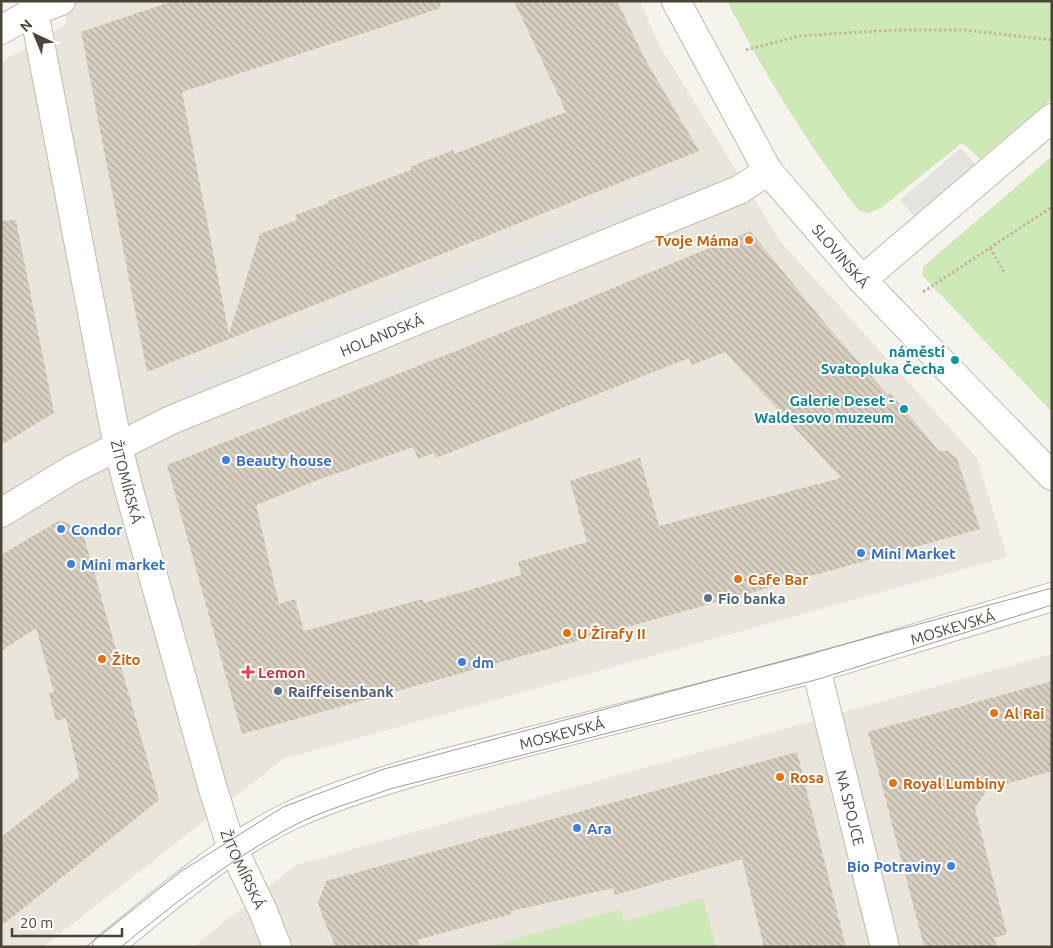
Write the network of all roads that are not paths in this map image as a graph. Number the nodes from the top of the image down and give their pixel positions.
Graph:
1 (61, 1) edge
2 (676, 1) edge
3 (32, 7) edge
4 (1, 30) edge
5 (1052, 118) edge
6 (768, 171) junction
7 (862, 280) junction
8 (118, 447) junction
9 (1052, 476) edge
10 (1, 512) edge
11 (1052, 596) edge
12 (816, 668) junction
13 (234, 849) junction
14 (107, 947) edge
15 (277, 947) edge
16 (885, 947) edge

1 - 3 street
2 - 6 street, SLOVINSKÁ
3 - 4 street
3 - 8 street, ŽITOMÍRSKÁ
5 - 7 street
6 - 7 street, SLOVINSKÁ
6 - 8 street, HOLANDSKÁ
7 - 9 street, SLOVINSKÁ
8 - 10 street, HOLANDSKÁ
8 - 13 street, ŽITOMÍRSKÁ
11 - 12 street, MOSKEVSKÁ
12 - 13 street, MOSKEVSKÁ
12 - 16 street, NA SPOJCE
13 - 14 street, MOSKEVSKÁ
13 - 15 street, ŽITOMÍRSKÁ

